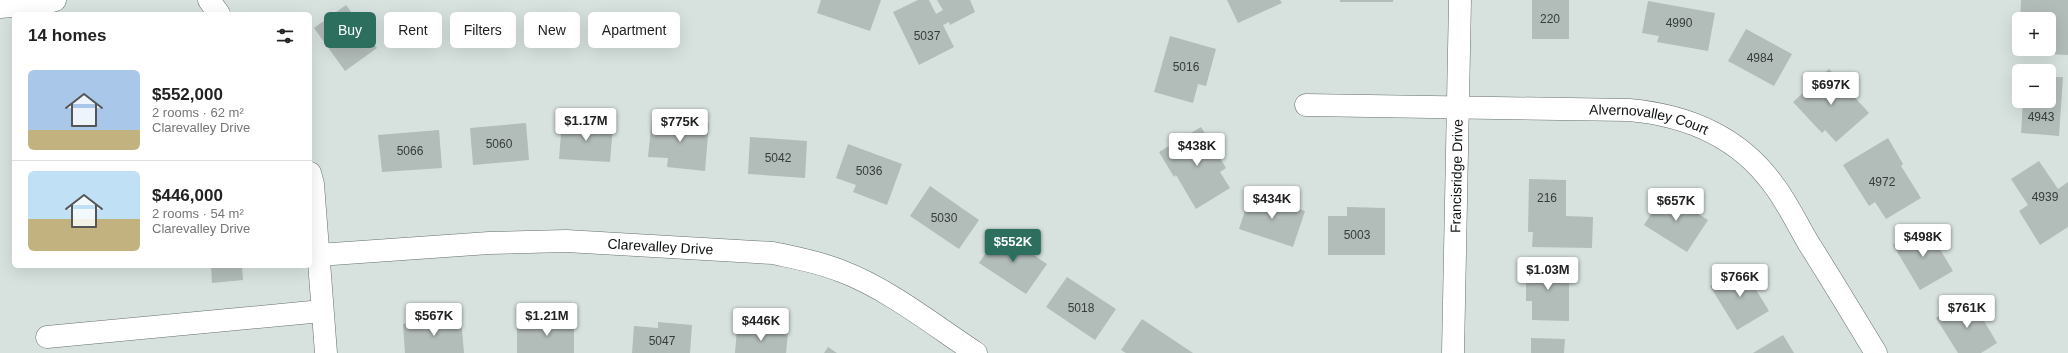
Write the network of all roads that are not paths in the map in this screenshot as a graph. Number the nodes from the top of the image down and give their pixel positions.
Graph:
1 (55, 0) edge
2 (209, 0) edge
3 (1460, 0) edge
4 (0, 7) edge
5 (218, 12) edge
6 (1306, 105) dead end
7 (1458, 106) junction
8 (312, 180) edge
9 (318, 255) junction
10 (322, 311) junction
11 (47, 337) dead end
12 (326, 353) edge
13 (976, 353) edge
14 (1453, 353) edge
15 (1876, 353) edge

1 - 4 street
2 - 5 street
3 - 7 street, Francisridge Drive
6 - 7 street, Alvernovalley Court
7 - 14 street, Francisridge Drive
7 - 15 street, Alvernovalley Court
8 - 9 street
9 - 10 street
9 - 13 street, Clarevalley Drive
10 - 11 street
10 - 12 street

